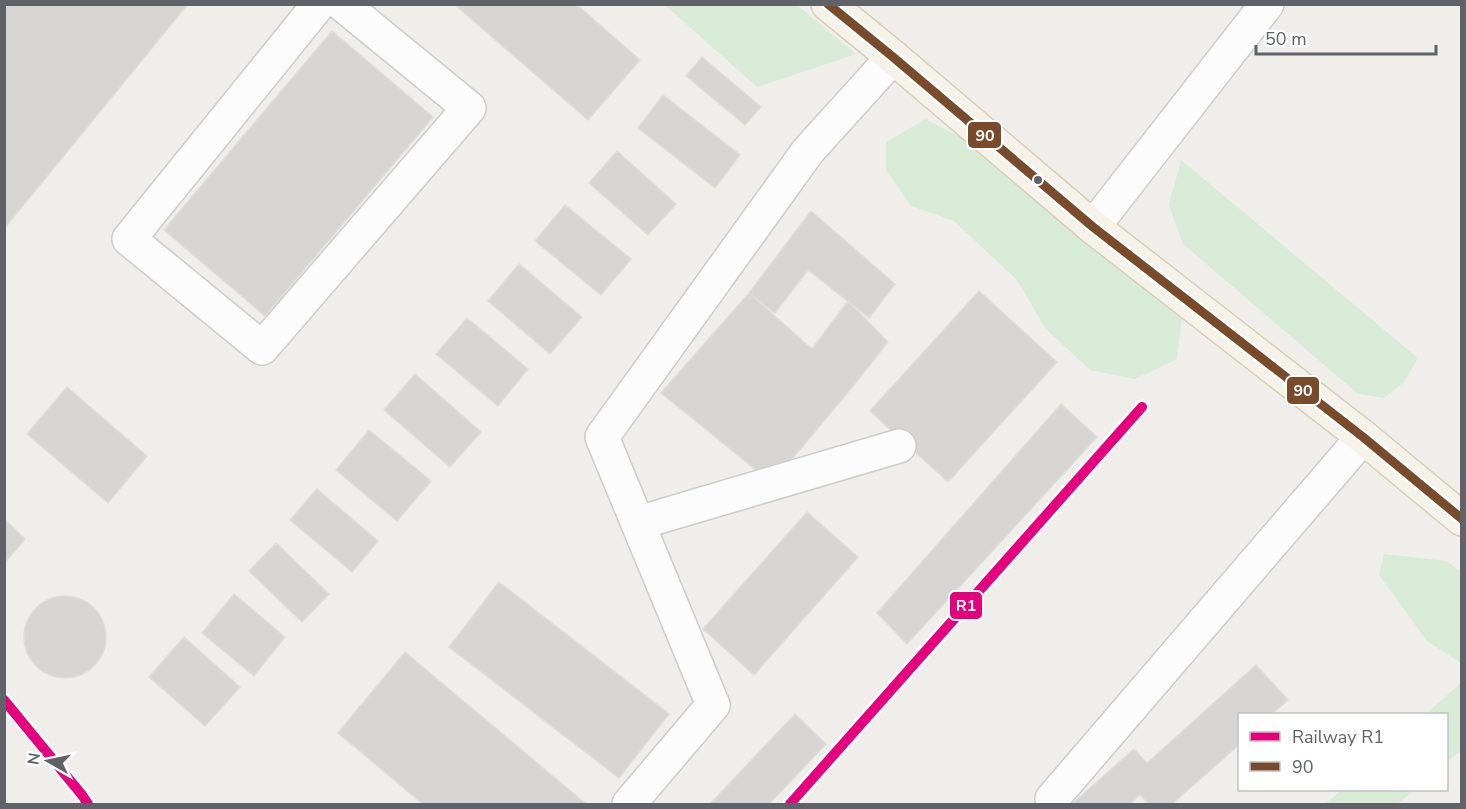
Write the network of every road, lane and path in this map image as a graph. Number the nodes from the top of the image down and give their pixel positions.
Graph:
1 (319, 4) edge
2 (342, 4) edge
3 (828, 4) edge
4 (1267, 4) edge
5 (893, 57) junction
6 (1093, 227) junction
7 (1363, 437) junction
8 (899, 446) dead end
9 (1461, 519) edge
10 (638, 523) junction
11 (1052, 799) dead end
12 (629, 804) edge

1 - 2 lane
3 - 5 main road
4 - 6 lane
5 - 6 main road
5 - 10 lane
6 - 7 main road
7 - 9 main road
7 - 11 lane
8 - 10 lane
10 - 12 lane

